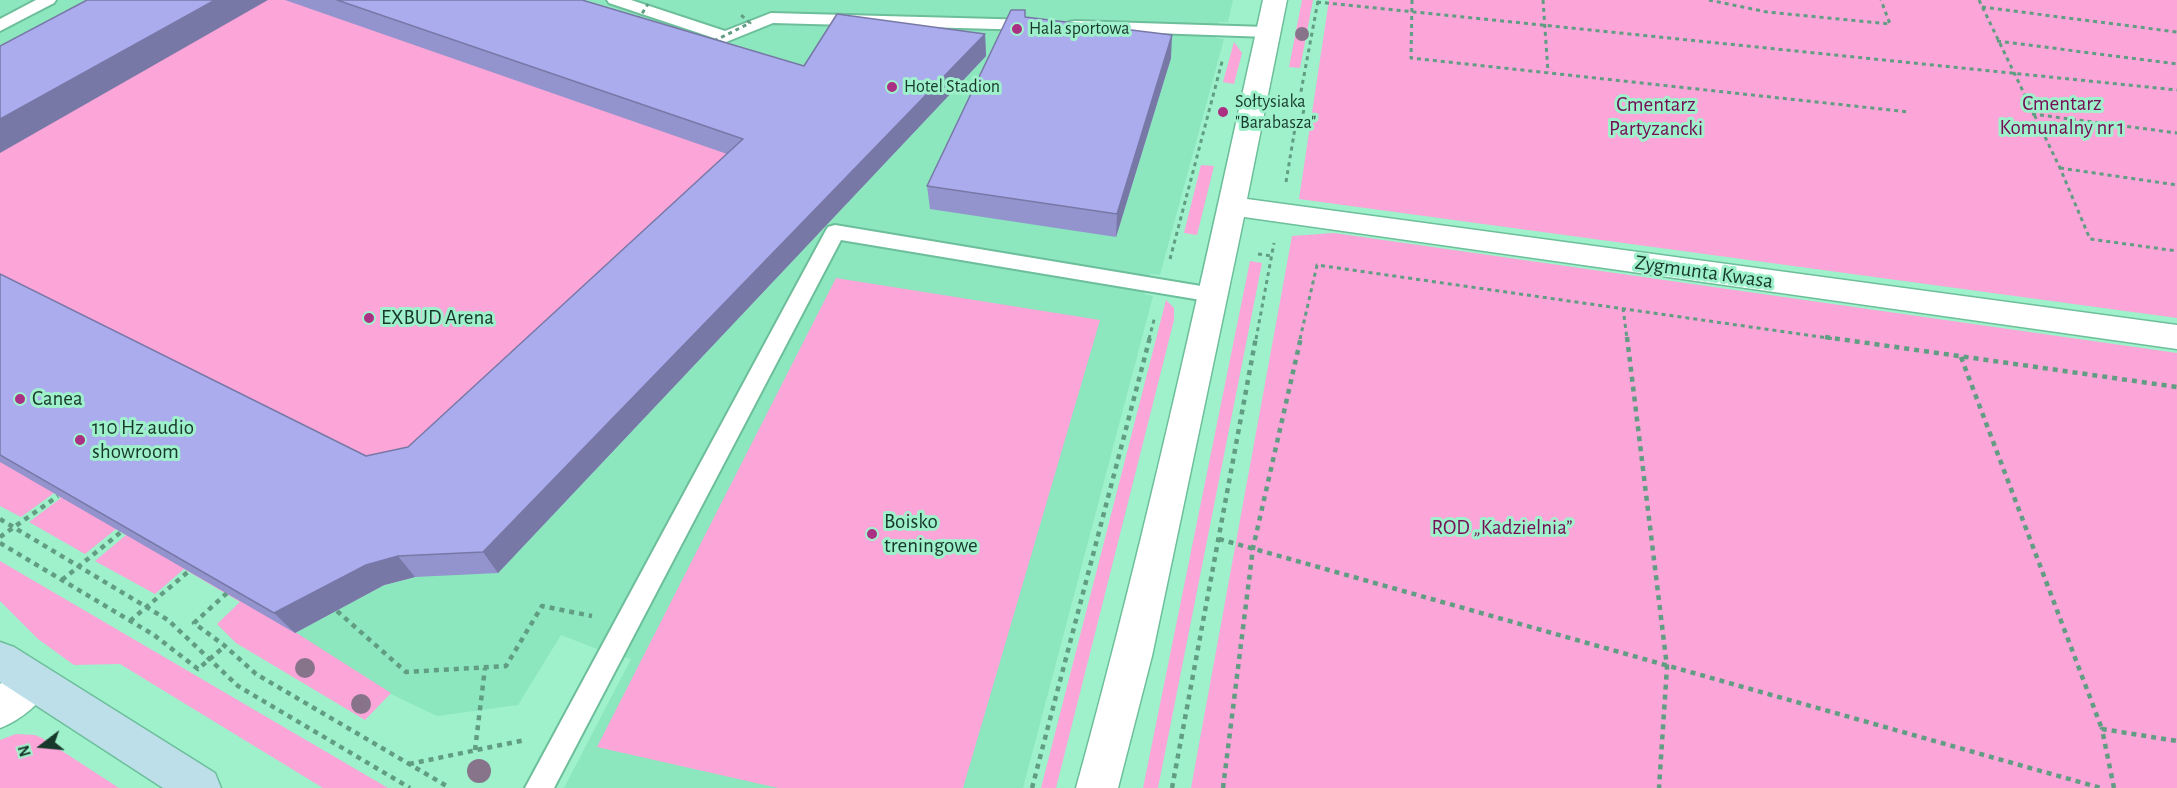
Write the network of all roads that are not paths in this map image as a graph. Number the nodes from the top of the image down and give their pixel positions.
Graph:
1 (48, 0) edge
2 (615, 0) edge
3 (1275, 0) edge
4 (0, 26) edge
5 (1267, 32) junction
6 (1232, 206) junction
7 (1213, 295) junction
8 (2177, 337) edge
9 (0, 660) edge
10 (33, 681) junction
11 (0, 709) edge
12 (200, 788) edge
13 (539, 788) edge
14 (1097, 788) edge

1 - 4 lane
2 - 5 lane
3 - 5 street
5 - 6 street
6 - 7 street
6 - 8 street, Zygmunta Kwasa
7 - 13 lane
7 - 14 street
9 - 10 street
10 - 11 street
10 - 12 street

